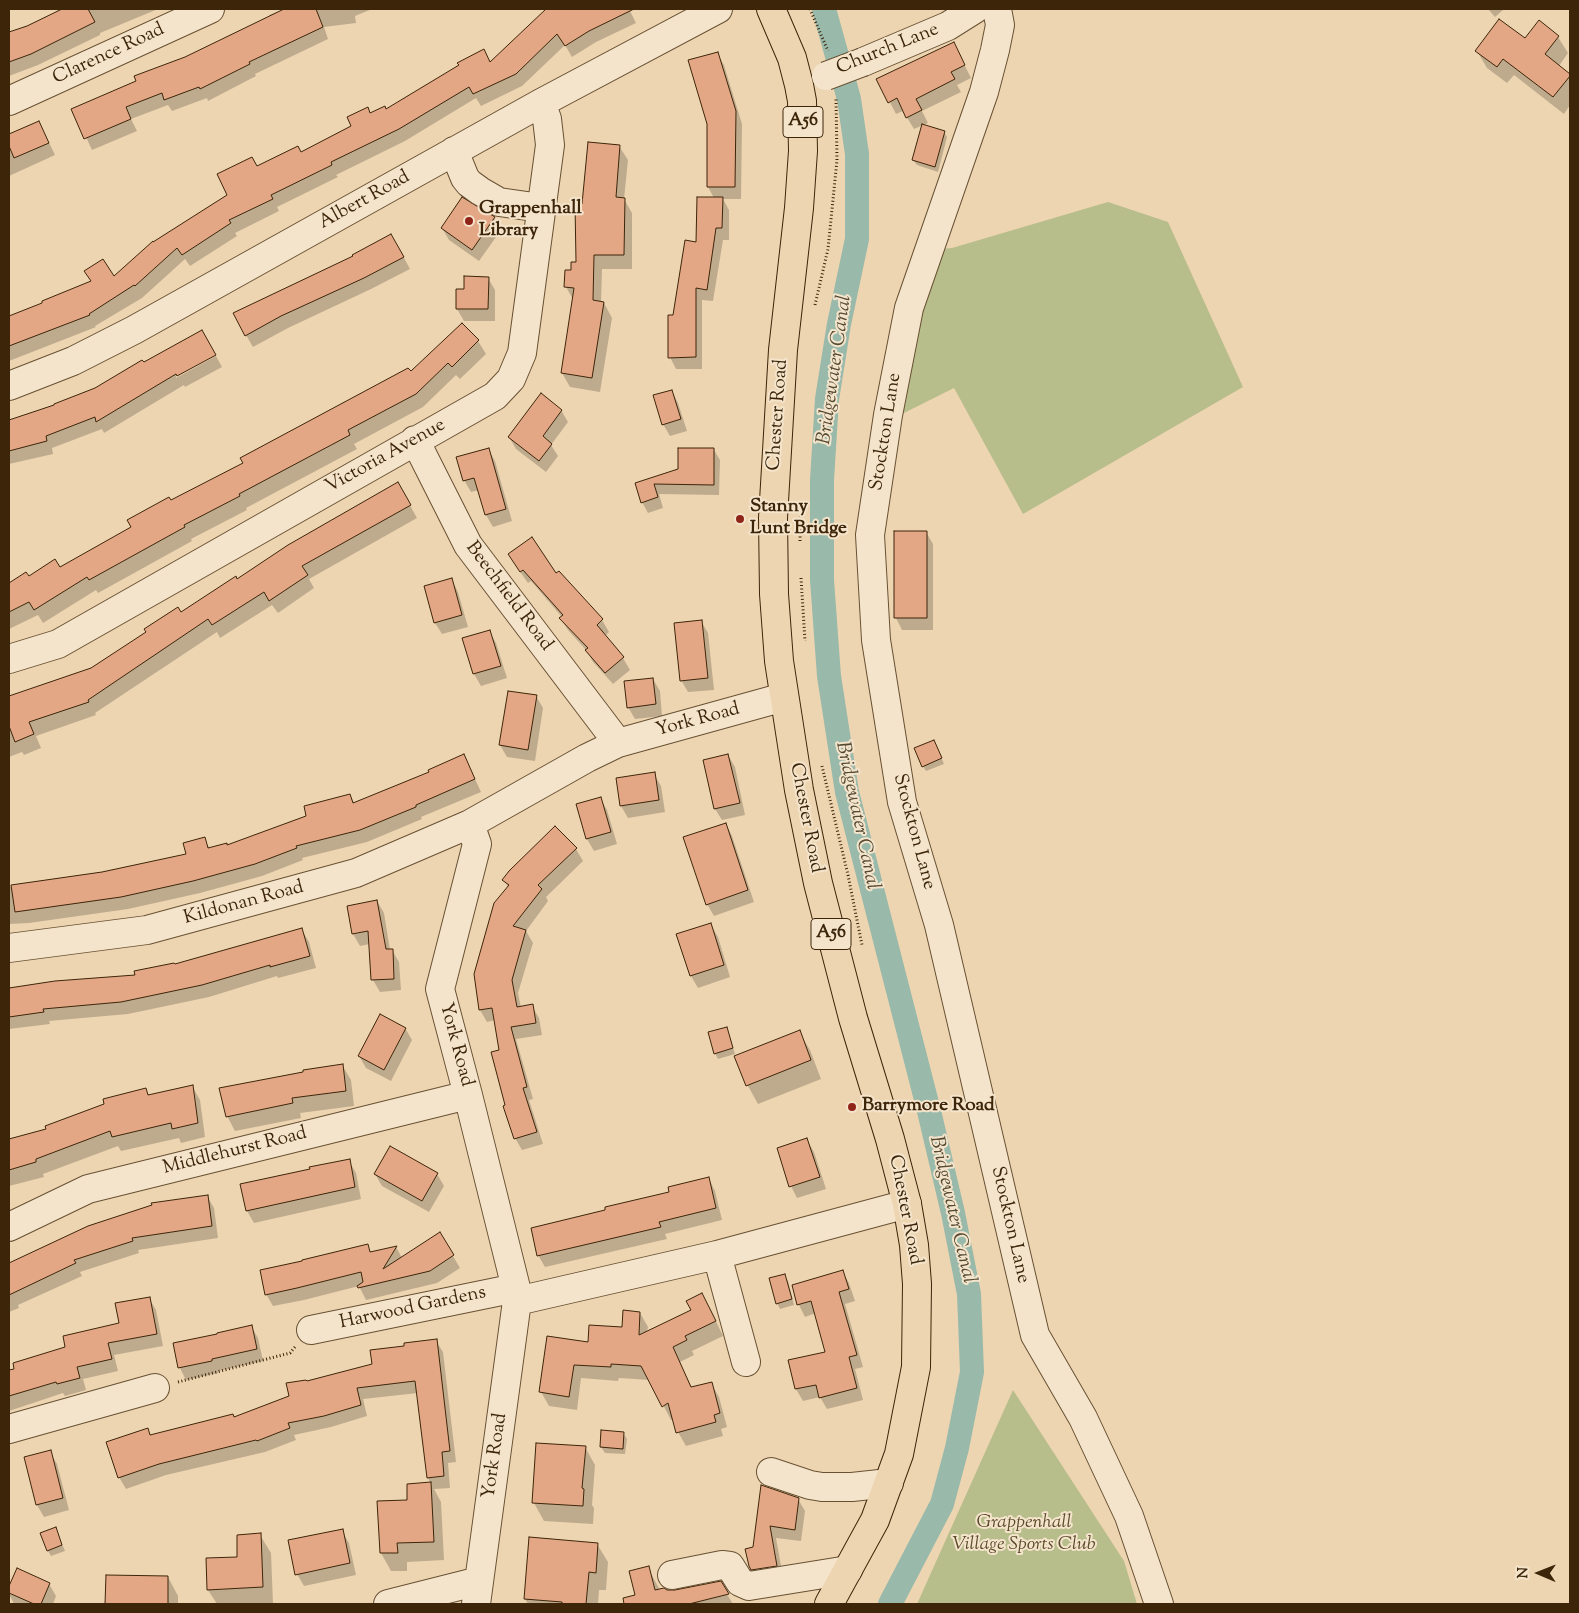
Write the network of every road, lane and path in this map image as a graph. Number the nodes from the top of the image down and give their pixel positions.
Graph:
1 (210, 9) edge
2 (718, 9) edge
3 (771, 9) edge
4 (810, 9) edge
5 (975, 9) edge
6 (997, 9) edge
7 (831, 76) junction
8 (799, 84) junction
9 (9, 101) edge
10 (540, 103) junction
11 (454, 151) junction
12 (541, 208) junction
13 (815, 306) dead end
14 (9, 386) edge
15 (415, 440) junction
16 (801, 498) dead end
17 (800, 545) dead end
18 (800, 574) dead end
19 (805, 643) dead end
20 (9, 659) edge
21 (784, 697) junction
22 (618, 743) junction
23 (822, 763) dead end
24 (470, 824) junction
25 (9, 948) edge
26 (863, 950) dead end
27 (468, 1095) junction
28 (907, 1204) junction
29 (9, 1227) edge
30 (717, 1255) junction
31 (516, 1294) junction
32 (311, 1330) joint
33 (746, 1362) dead end
34 (155, 1388) joint
35 (9, 1430) edge
36 (771, 1472) dead end
37 (888, 1483) junction
38 (848, 1570) junction
39 (672, 1575) dead end
40 (478, 1592) edge
41 (388, 1604) edge
42 (829, 1604) edge
43 (1159, 1604) edge

1 - 9 street, Clarence Road
2 - 10 street, Albert Road
3 - 8 main road, Chester Road / A56
4 - 7 path
5 - 7 street, Church Lane, bridge
6 - 43 street, Stockton Lane
7 - 8 street, Church Lane
7 - 13 path
8 - 21 main road, Chester Road / A56
10 - 11 street, Albert Road
10 - 12 street, Victoria Avenue
11 - 12 street
11 - 14 street, Albert Road
12 - 15 street, Victoria Avenue
15 - 20 street, Victoria Avenue
15 - 22 street, Beechfield Road
16 - 17 path
18 - 19 path
21 - 22 street, York Road
21 - 28 main road, Chester Road / A56
22 - 24 street, York Road
23 - 26 path
24 - 25 street, Kildonan Road
24 - 27 street, York Road
27 - 29 street, Middlehurst Road
27 - 31 street, York Road
28 - 30 street
28 - 37 main road, Chester Road / A56
30 - 31 street
30 - 33 street
31 - 32 street, Harwood Gardens
31 - 40 street, York Road
32 - 34 path
34 - 35 street
36 - 37 street
37 - 38 main road, Chester Road / A56
38 - 39 street
38 - 42 main road, Chester Road / A56
40 - 41 street

